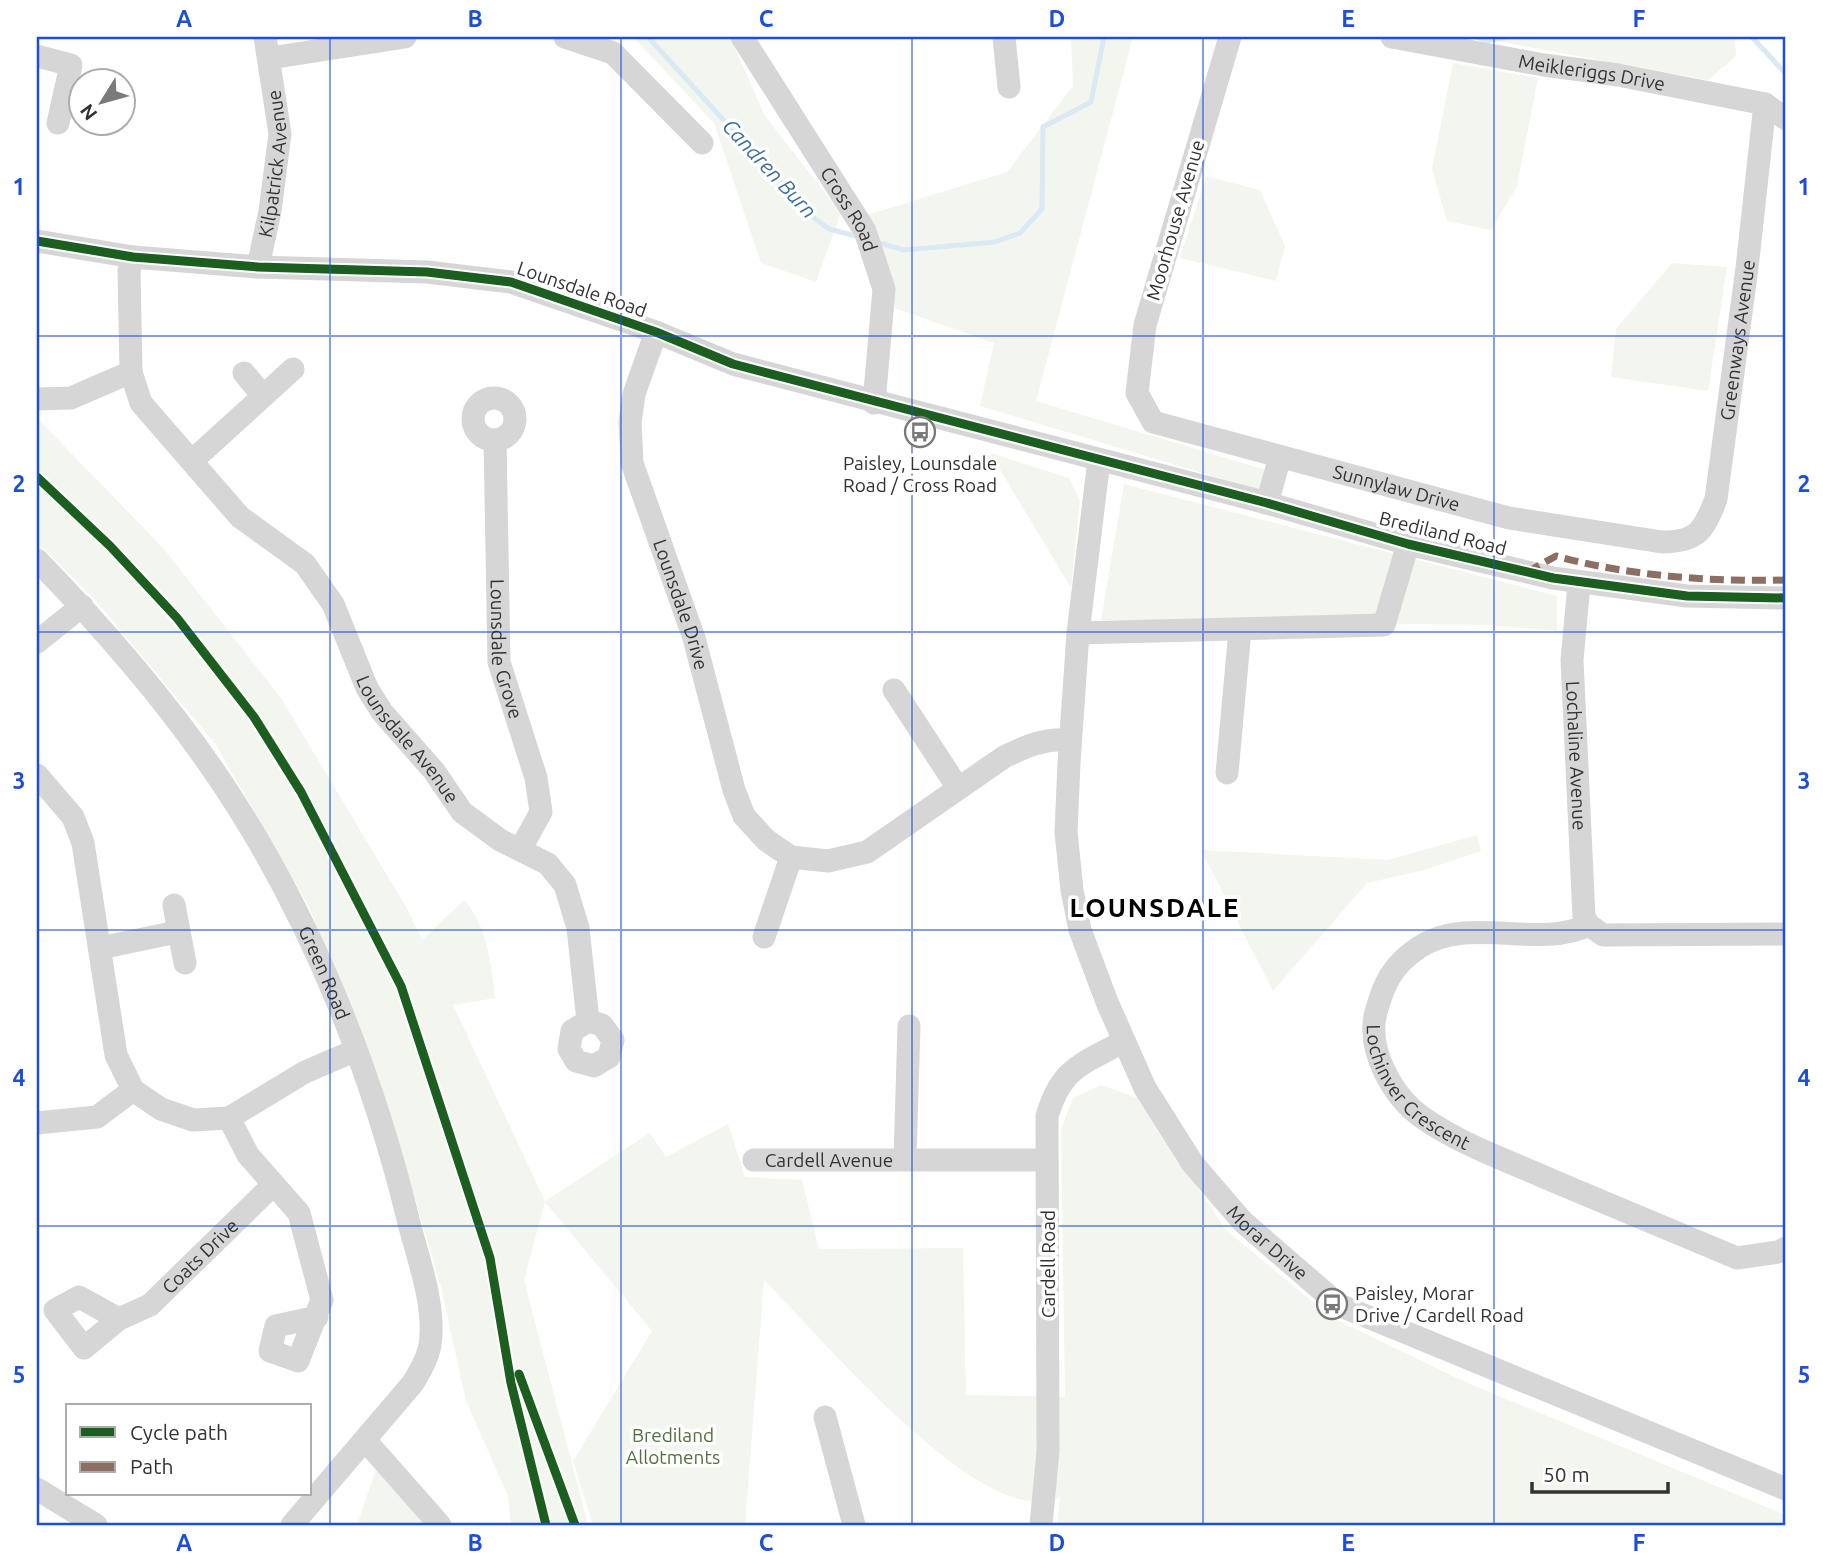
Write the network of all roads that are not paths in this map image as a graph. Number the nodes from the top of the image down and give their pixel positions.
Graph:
1 (405, 37) edge
2 (565, 37) edge
3 (742, 37) edge
4 (1004, 37) edge
5 (1230, 37) edge
6 (1392, 37) edge
7 (267, 47) edge
8 (37, 56) edge
9 (1009, 87) dead end
10 (1765, 104) junction
11 (1786, 119) edge
12 (58, 123) dead end
13 (702, 143) dead end
14 (37, 240) edge
15 (133, 257) junction
16 (258, 267) junction
17 (656, 332) junction
18 (293, 369) dead end
19 (131, 372) junction
20 (244, 373) dead end
21 (263, 396) junction
22 (37, 399) edge
23 (874, 403) junction
24 (1142, 406) joint
25 (495, 440) dead end
26 (1280, 457) junction
27 (1099, 460) junction
28 (192, 461) junction
29 (1267, 503) junction
30 (1662, 542) joint
31 (1408, 544) junction
32 (37, 560) edge
33 (1579, 584) junction
34 (1786, 598) edge
35 (82, 606) junction
36 (1240, 630) junction
37 (1078, 633) junction
38 (37, 642) edge
39 (894, 690) dead end
40 (1070, 740) junction
41 (1227, 774) dead end
42 (37, 775) edge
43 (958, 788) junction
44 (520, 850) junction
45 (792, 857) junction
46 (174, 905) dead end
47 (1588, 925) junction
48 (177, 932) junction
49 (1786, 934) edge
50 (764, 937) dead end
51 (100, 948) junction
52 (185, 962) dead end
53 (588, 1021) dead end
54 (909, 1026) dead end
55 (1124, 1041) junction
56 (354, 1051) junction
57 (133, 1090) junction
58 (229, 1118) junction
59 (37, 1123) edge
60 (905, 1159) junction
61 (754, 1160) dead end
62 (1047, 1160) junction
63 (273, 1185) junction
64 (1786, 1248) edge
65 (317, 1317) dead end
66 (119, 1319) dead end
67 (825, 1417) dead end
68 (366, 1440) junction
69 (37, 1489) edge
70 (1786, 1489) edge
71 (96, 1525) edge
72 (292, 1525) edge
73 (440, 1525) edge
74 (854, 1525) edge
75 (1041, 1525) edge

1 - 7 street, Kilpatrick Avenue
2 - 13 street
3 - 23 street, Cross Road
4 - 9 street
5 - 24 street, Moorhouse Avenue
6 - 10 street, Meikleriggs Drive
7 - 16 street, Kilpatrick Avenue
8 - 12 street
10 - 11 street, Meikleriggs Drive
10 - 30 street, Greenways Avenue
14 - 15 street, Lounsdale Road
15 - 16 street, Lounsdale Road
15 - 19 street, Lounsdale Avenue
16 - 17 street, Lounsdale Road
17 - 23 street, Lounsdale Road
17 - 45 street, Lounsdale Drive
18 - 21 street
19 - 22 street
19 - 28 street, Lounsdale Avenue
20 - 21 street
21 - 28 street
23 - 27 street, Lounsdale Road
24 - 26 street, Sunnylaw Drive
25 - 44 street, Lounsdale Grove
26 - 29 street
26 - 30 street, Sunnylaw Drive
27 - 29 street, Brediland Road
27 - 37 street
28 - 44 street, Lounsdale Avenue
29 - 31 street, Brediland Road
31 - 33 street, Brediland Road
31 - 36 street, Brediland Road
32 - 35 street, Green Road
33 - 34 street, Brediland Road
33 - 47 street, Lochaline Avenue
35 - 38 street
35 - 56 street, Green Road
36 - 37 street, Brediland Road
36 - 41 street
37 - 40 street
39 - 43 street
40 - 43 street, Lounsdale Drive
40 - 55 street, Morar Drive
42 - 51 street
43 - 45 street, Lounsdale Drive
44 - 53 street, Lounsdale Avenue
45 - 50 street
46 - 48 street
47 - 49 street
47 - 64 street, Lochinver Crescent
48 - 51 street
48 - 52 street
51 - 57 street
54 - 60 street, Cardell Avenue
55 - 62 street, Cardell Road
55 - 70 street, Morar Drive
56 - 58 street
56 - 68 street, Green Road
57 - 58 street
57 - 59 street
58 - 63 street
60 - 61 street, Cardell Avenue
60 - 62 street, Cardell Avenue
62 - 75 street, Cardell Road
63 - 65 street
63 - 66 street, Coats Drive
67 - 74 street
68 - 72 street, Green Road
68 - 73 street
69 - 71 street

